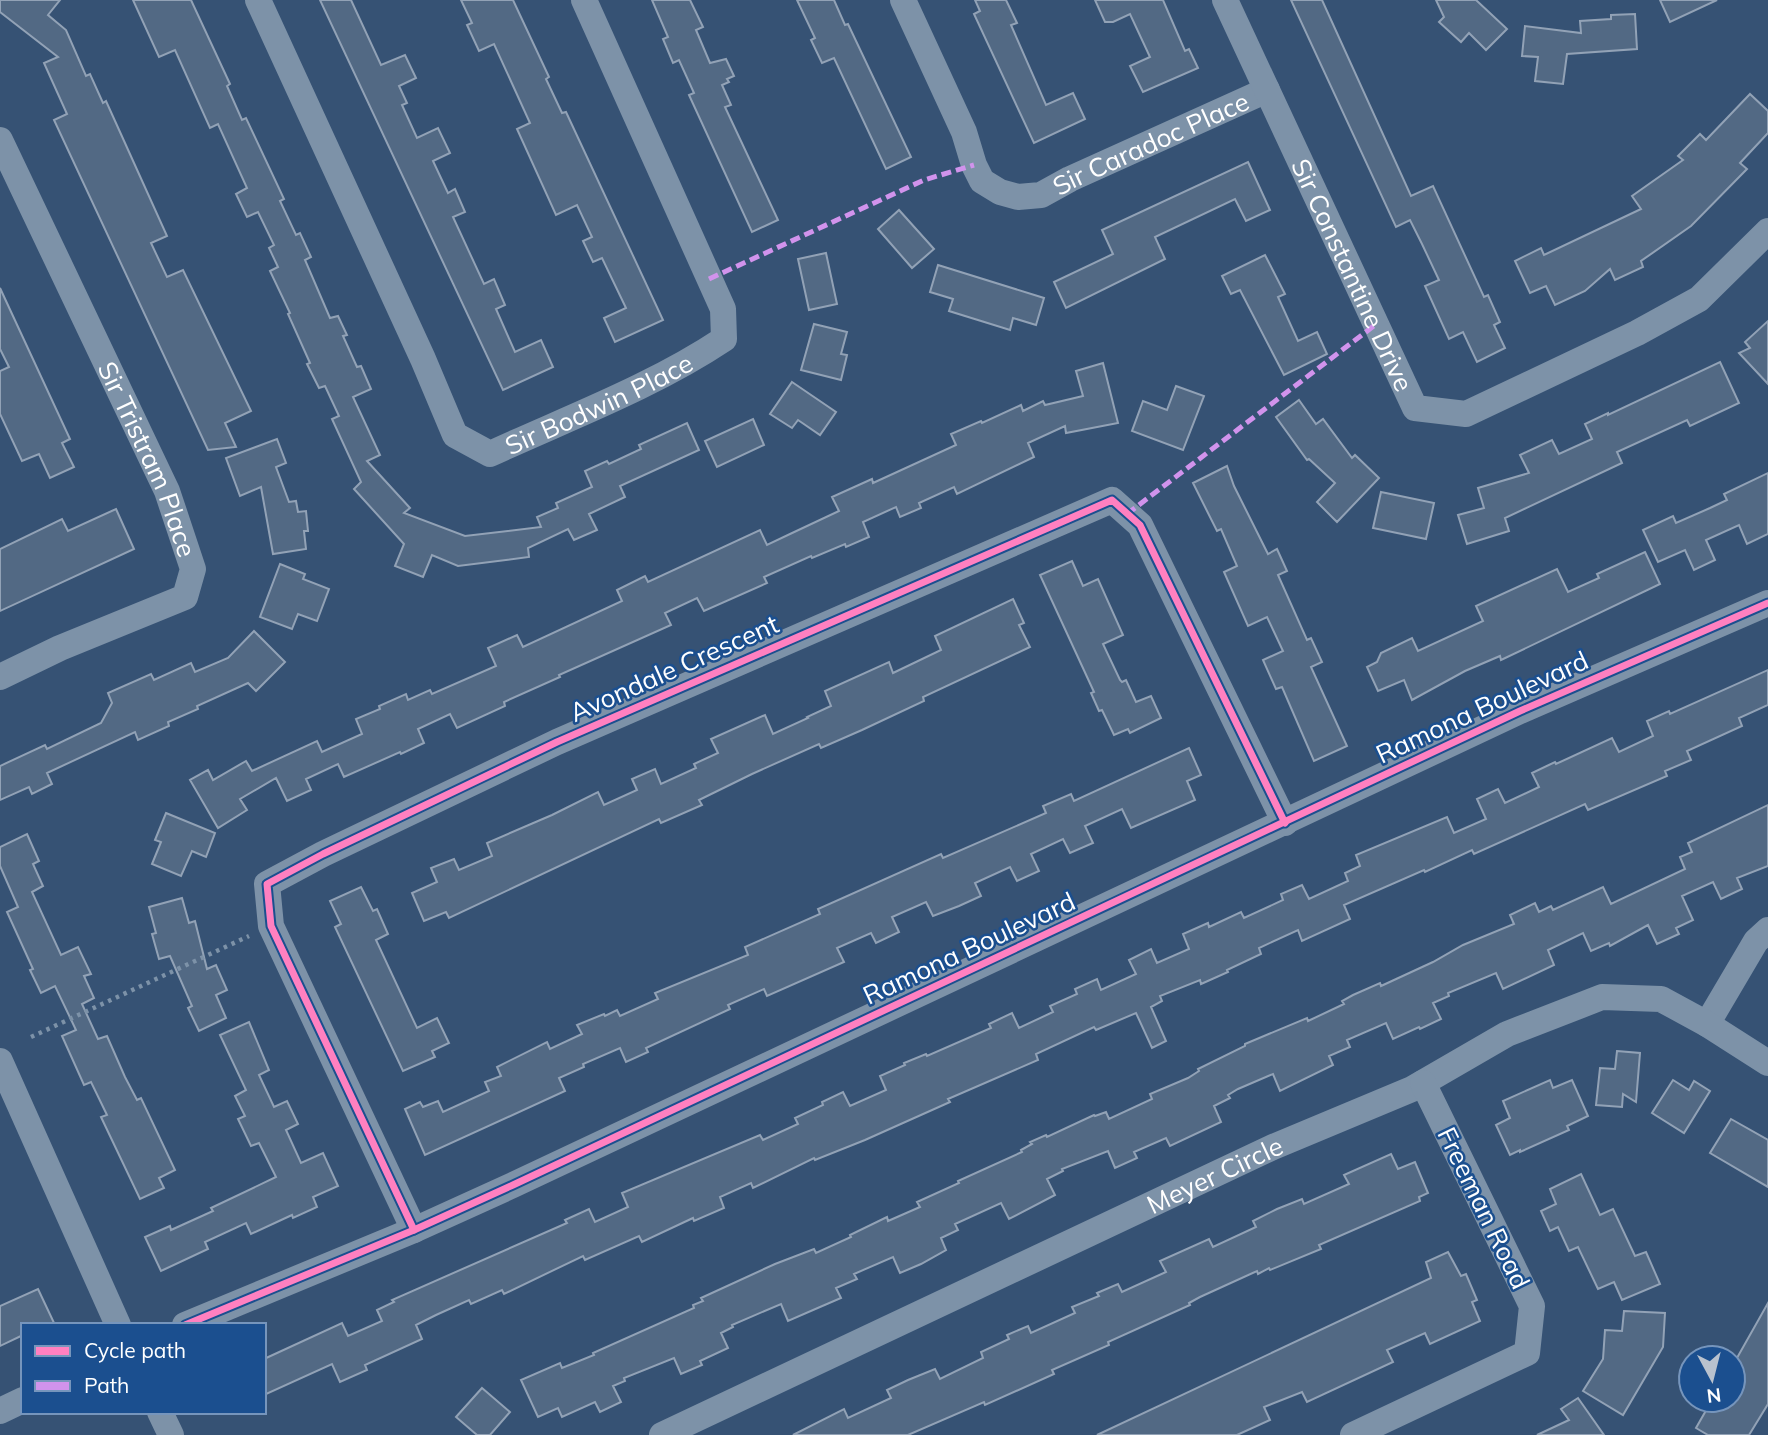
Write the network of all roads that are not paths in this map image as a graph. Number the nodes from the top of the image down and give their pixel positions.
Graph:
1 (258, 0) edge
2 (584, 0) edge
3 (902, 0) edge
4 (1225, 0) edge
5 (1267, 90) junction
6 (0, 140) edge
7 (1768, 231) edge
8 (1768, 603) edge
9 (0, 677) edge
10 (1285, 822) junction
11 (1768, 930) edge
12 (1707, 1024) junction
13 (0, 1061) edge
14 (1768, 1063) edge
15 (1423, 1083) junction
16 (414, 1230) junction
17 (117, 1323) edge
18 (190, 1323) edge
19 (21, 1401) edge
20 (0, 1411) edge
21 (161, 1414) edge
22 (171, 1435) edge
23 (662, 1435) edge
24 (1353, 1435) edge

1 - 2 street, Sir Bodwin Place
3 - 5 street, Sir Caradoc Place
4 - 5 street, Sir Constantine Drive
5 - 7 street, Sir Constantine Drive
6 - 9 street, Sir Tristram Place
8 - 10 street, Ramona Boulevard
10 - 16 street, Ramona Boulevard
10 - 16 street, Avondale Crescent
11 - 12 street
12 - 14 street, Meyer Circle
12 - 15 street, Meyer Circle
13 - 17 street
15 - 23 street, Meyer Circle
15 - 24 street, Freeman Road
16 - 18 street, Ramona Boulevard
19 - 20 street
21 - 22 street

